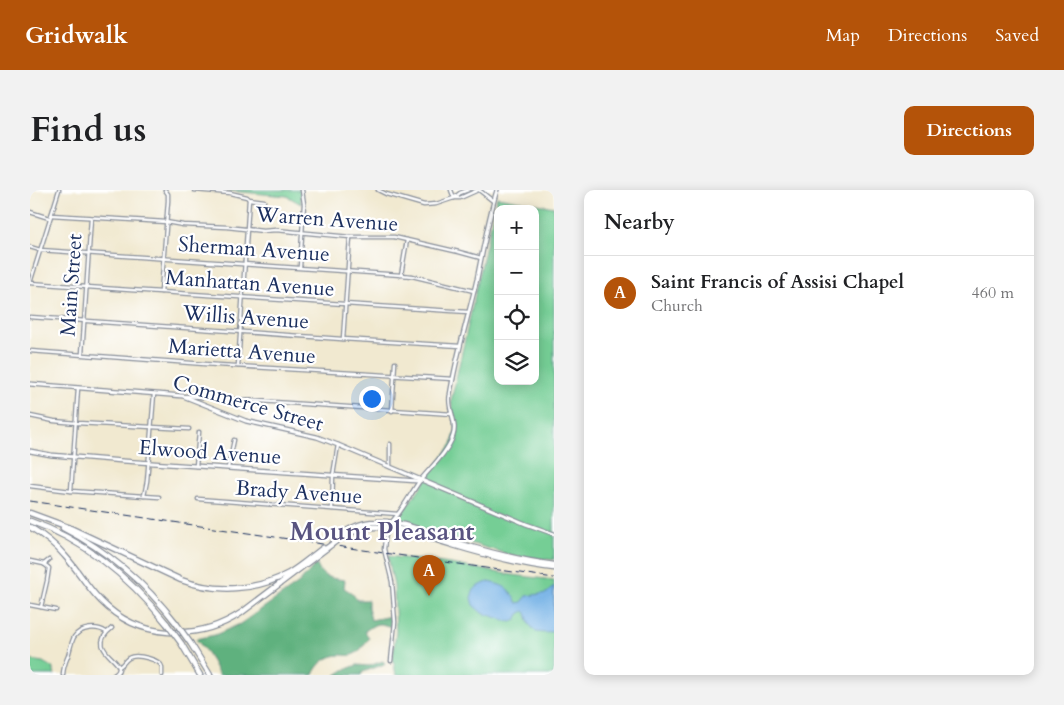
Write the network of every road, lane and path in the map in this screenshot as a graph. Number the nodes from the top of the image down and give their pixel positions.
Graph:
1 (59, 190) edge
2 (194, 190) edge
3 (302, 190) edge
4 (378, 190) edge
5 (451, 190) edge
6 (468, 190) edge
7 (478, 190) edge
8 (497, 190) edge
9 (166, 191) edge
10 (454, 198) junction
11 (250, 199) junction
12 (264, 201) dead end
13 (494, 201) junction
14 (30, 212) edge
15 (50, 216) junction
16 (91, 218) junction
17 (166, 222) junction
18 (247, 229) junction
19 (303, 233) junction
20 (350, 237) junction
21 (407, 240) junction
22 (30, 247) edge
23 (40, 250) junction
24 (89, 253) junction
25 (164, 258) junction
26 (481, 258) junction
27 (245, 263) junction
28 (300, 267) junction
29 (348, 270) junction
30 (401, 274) junction
31 (30, 283) edge
32 (86, 287) junction
33 (474, 291) junction
34 (161, 292) junction
35 (243, 298) junction
36 (345, 304) junction
37 (468, 312) junction
38 (30, 317) edge
39 (83, 320) junction
40 (241, 331) junction
41 (343, 339) junction
42 (460, 346) junction
43 (30, 351) edge
44 (82, 354) junction
45 (395, 363) dead end
46 (238, 366) junction
47 (394, 376) junction
48 (453, 379) junction
49 (30, 384) edge
50 (78, 388) junction
51 (154, 394) junction
52 (184, 396) junction
53 (392, 411) junction
54 (452, 414) junction
55 (30, 416) edge
56 (76, 423) junction
57 (152, 428) junction
58 (189, 429) dead end
59 (199, 432) dead end
60 (234, 440) dead end
61 (390, 444) dead end
62 (338, 445) junction
63 (30, 451) edge
64 (74, 457) junction
65 (149, 462) junction
66 (196, 466) junction
67 (390, 467) junction
68 (228, 468) junction
69 (333, 475) junction
70 (389, 478) joint
71 (422, 479) junction
72 (30, 486) edge
73 (72, 491) junction
74 (144, 496) junction
75 (159, 497) dead end
76 (198, 499) dead end
77 (332, 509) junction
78 (30, 514) edge
79 (398, 514) junction
80 (30, 521) edge
81 (392, 523) junction
82 (30, 527) edge
83 (388, 527) junction
84 (554, 534) edge
85 (337, 539) junction
86 (325, 548) junction
87 (48, 560) dead end
88 (30, 561) edge
89 (44, 564) junction
90 (554, 567) edge
91 (30, 605) edge
92 (41, 607) junction
93 (56, 610) dead end
94 (112, 628) dead end
95 (106, 632) junction
96 (391, 661) dead end
97 (119, 667) junction
98 (63, 675) edge
99 (114, 675) edge
100 (162, 675) edge
101 (200, 675) edge
102 (210, 675) edge

1 - 15 street
2 - 11 street
3 - 19 street
4 - 10 street
5 - 10 street
6 - 10 street
7 - 10 street
7 - 13 street
8 - 13 street
9 - 17 street
11 - 12 street
11 - 18 street
13 - 26 street
14 - 15 street, Warren Avenue
15 - 16 street, Warren Avenue
15 - 23 street
16 - 17 street, Warren Avenue
16 - 24 street, Main Street
17 - 18 street, Warren Avenue
17 - 25 street
18 - 19 street, Warren Avenue
18 - 27 street
19 - 20 street, Warren Avenue
19 - 28 street
20 - 21 street, Warren Avenue
20 - 29 street
21 - 26 street, Warren Avenue
21 - 30 street
22 - 23 street, Sherman Avenue
23 - 24 street, Sherman Avenue
23 - 31 street
24 - 25 street, Sherman Avenue
24 - 32 street, Main Street
25 - 27 street, Sherman Avenue
25 - 34 street
26 - 33 street
27 - 28 street, Sherman Avenue
27 - 35 street
28 - 29 street, Sherman Avenue
29 - 30 street, Sherman Avenue
29 - 36 street
30 - 33 street, Sherman Avenue
31 - 32 street, Manhattan Avenue
32 - 34 street, Manhattan Avenue
32 - 39 street, Main Street
33 - 37 street
34 - 35 street, Manhattan Avenue
35 - 36 street, Manhattan Avenue
35 - 40 street
36 - 37 street, Manhattan Avenue
36 - 41 street
37 - 42 street
38 - 39 street, Willis Avenue
39 - 40 street, Willis Avenue
39 - 44 street, Main Street
40 - 41 street, Willis Avenue
40 - 46 street
41 - 42 street, Willis Avenue
42 - 48 street
43 - 44 street, Marietta Avenue
44 - 46 street, Marietta Avenue
45 - 47 street
46 - 47 street, Marietta Avenue
47 - 48 street, Marietta Avenue
47 - 53 street
48 - 54 street
49 - 50 street, Commerce Street
50 - 51 street, Commerce Street
50 - 56 street
51 - 52 street, Commerce Street
51 - 57 street
52 - 53 street
52 - 62 street, Commerce Street
53 - 54 street
54 - 71 street
55 - 56 street
56 - 57 street
56 - 64 street
57 - 58 street
57 - 65 street
59 - 66 street
60 - 68 street
61 - 67 street
62 - 67 street, Commerce Street
62 - 69 street
63 - 64 street, Elwood Avenue
64 - 65 street, Elwood Avenue
64 - 73 street
65 - 66 street, Elwood Avenue
65 - 74 street
66 - 68 street, Elwood Avenue
67 - 71 street, Commerce Street
68 - 69 street, Elwood Avenue
69 - 70 street, Elwood Avenue
69 - 77 street
70 - 71 street, Commerce Street
71 - 79 street
71 - 84 street, Commerce Street
72 - 73 street
73 - 74 street
74 - 75 street
76 - 77 street, Brady Avenue
77 - 79 street, Brady Avenue
78 - 86 highway
78 - 102 highway, bridge
79 - 81 street
80 - 101 highway, bridge
81 - 83 street
81 - 85 highway
81 - 90 highway
82 - 86 highway
83 - 85 highway
83 - 90 highway
83 - 96 street
85 - 86 highway, bridge
87 - 89 street
88 - 89 street
89 - 92 street
91 - 92 street
92 - 93 street
94 - 95 street
95 - 97 street
95 - 98 street
97 - 99 street
97 - 100 street

